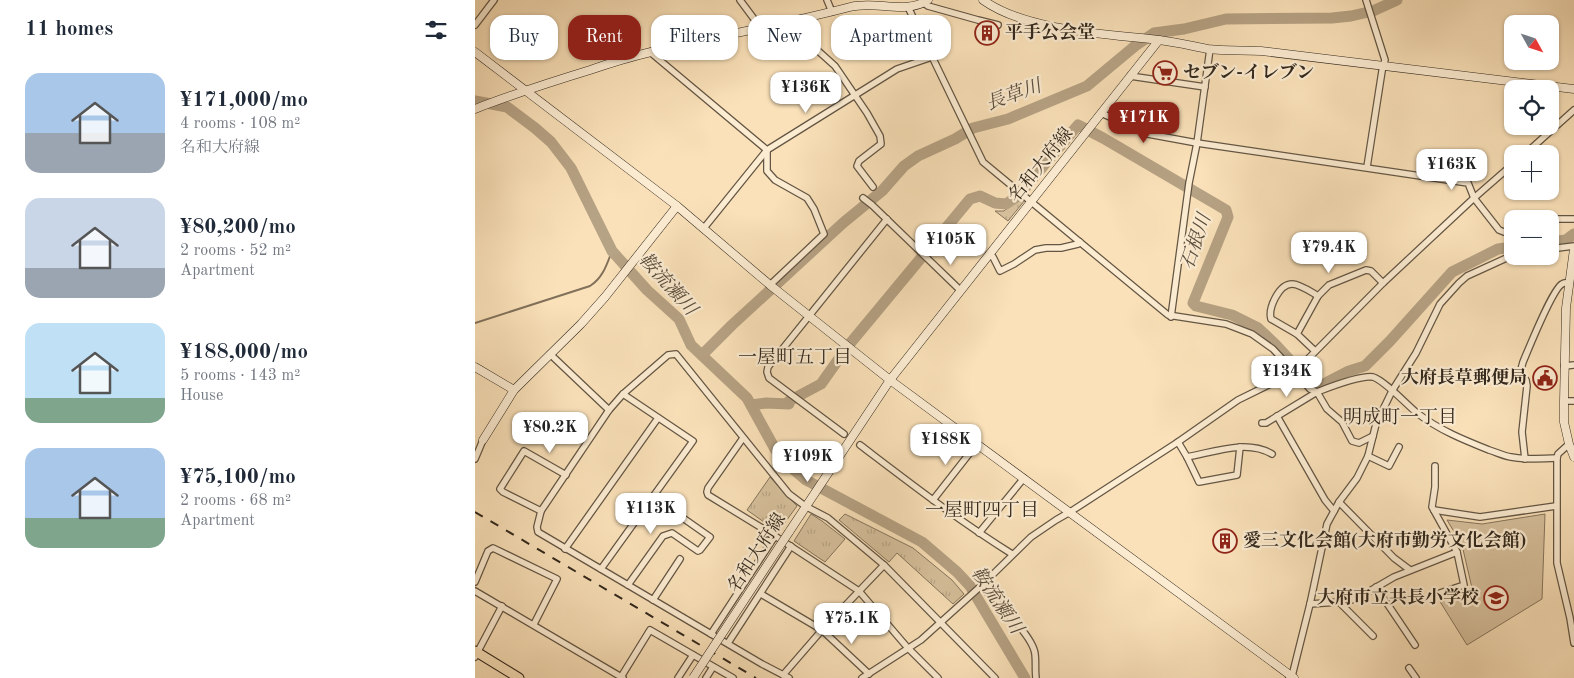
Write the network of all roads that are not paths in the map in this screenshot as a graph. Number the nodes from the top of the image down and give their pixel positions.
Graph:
1 (494, 0) edge
2 (741, 0) edge
3 (827, 0) edge
4 (983, 0) edge
5 (1366, 0) edge
6 (926, 1) edge
7 (863, 3) edge
8 (908, 6) junction
9 (832, 12) junction
10 (752, 15) edge
11 (818, 15) edge
12 (912, 15) edge
13 (475, 24) edge
14 (997, 24) dead end
15 (748, 30) edge
16 (1156, 40) junction
17 (1210, 49) junction
18 (475, 52) edge
19 (650, 52) junction
20 (821, 53) edge
21 (922, 60) edge
22 (932, 60) edge
23 (1383, 65) junction
24 (1130, 76) junction
25 (1205, 87) junction
26 (1574, 89) edge
27 (525, 90) junction
28 (855, 96) junction
29 (475, 109) edge
30 (1574, 110) edge
31 (1101, 113) junction
32 (1197, 143) junction
33 (1535, 145) edge
34 (767, 150) junction
35 (1367, 167) junction
36 (1504, 172) edge
37 (873, 187) dead end
38 (863, 198) dead end
39 (1474, 198) junction
40 (1031, 201) junction
41 (677, 206) junction
42 (887, 219) junction
43 (1559, 219) edge
44 (1574, 219) edge
45 (704, 228) junction
46 (1504, 232) edge
47 (1080, 242) junction
48 (1574, 248) edge
49 (1559, 249) edge
50 (989, 254) junction
51 (1504, 259) edge
52 (1383, 283) junction
53 (1569, 283) junction
54 (773, 287) junction
55 (961, 290) junction
56 (1318, 296) junction
57 (1570, 308) edge
58 (808, 315) junction
59 (1171, 317) junction
60 (1297, 334) junction
61 (1315, 351) junction
62 (550, 354) junction
63 (1574, 365) edge
64 (1564, 366) junction
65 (475, 367) edge
66 (1297, 370) junction
67 (890, 380) junction
68 (514, 390) junction
69 (1392, 391) junction
70 (1317, 392) junction
71 (623, 394) junction
72 (1574, 401) edge
73 (1564, 402) junction
74 (609, 410) junction
75 (1277, 416) junction
76 (658, 418) junction
77 (1262, 423) dead end
78 (844, 434) dead end
79 (1373, 436) junction
80 (743, 438) junction
81 (483, 440) junction
82 (1178, 442) junction
83 (1569, 444) junction
84 (475, 445) edge
85 (860, 445) dead end
86 (976, 445) junction
87 (1240, 447) junction
88 (1399, 447) dead end
89 (1272, 454) dead end
90 (1368, 456) junction
91 (1187, 457) junction
92 (1574, 457) edge
93 (475, 458) edge
94 (1557, 458) junction
95 (1525, 459) junction
96 (1435, 466) dead end
97 (566, 475) junction
98 (1024, 478) junction
99 (653, 497) junction
100 (933, 500) junction
101 (1339, 502) junction
102 (807, 504) junction
103 (1556, 506) junction
104 (1434, 510) junction
105 (541, 511) junction
106 (1334, 511) junction
107 (1070, 512) junction
108 (979, 533) junction
109 (775, 536) junction
110 (791, 546) junction
111 (565, 549) junction
112 (1457, 552) junction
113 (1012, 554) junction
114 (680, 559) dead end
115 (884, 565) junction
116 (601, 569) junction
117 (1410, 570) junction
118 (475, 579) edge
119 (628, 586) junction
120 (981, 586) junction
121 (1376, 587) junction
122 (475, 591) edge
123 (859, 591) junction
124 (1440, 593) dead end
125 (761, 594) junction
126 (653, 600) junction
127 (1339, 602) junction
128 (1311, 604) junction
129 (502, 606) junction
130 (941, 623) junction
131 (534, 624) junction
132 (822, 630) junction
133 (711, 634) junction
134 (1373, 636) dead end
135 (728, 643) junction
136 (1574, 643) edge
137 (1415, 645) dead end
138 (907, 647) junction
139 (476, 654) edge
140 (693, 655) junction
141 (713, 667) junction
142 (1409, 668) dead end
143 (869, 674) junction
144 (786, 676) edge
145 (1292, 677) edge
146 (519, 678) edge
147 (622, 678) edge
148 (678, 678) edge
149 (693, 678) edge
150 (706, 678) edge
151 (733, 678) edge
152 (863, 678) edge
153 (938, 678) edge
154 (995, 678) edge
155 (1036, 678) edge
156 (1416, 678) edge

1 - 13 street
2 - 10 street
3 - 9 street
4 - 16 street
5 - 23 street
6 - 8 street
6 - 14 street
7 - 8 street
7 - 9 street
8 - 12 street
9 - 11 street
15 - 19 street
16 - 17 street
16 - 24 street, 名和大府線
17 - 23 street
17 - 25 street
18 - 27 street
19 - 27 street
19 - 34 street
20 - 28 street
21 - 28 street
22 - 40 street
23 - 26 street
23 - 35 street
24 - 25 street
24 - 31 street, 名和大府線
25 - 32 street
27 - 29 street
27 - 41 street
28 - 34 street
28 - 37 street
30 - 33 street
31 - 32 street
31 - 40 street, 名和大府線
32 - 35 street
32 - 59 street
34 - 45 street
34 - 54 street
35 - 39 street
36 - 39 street
38 - 42 street
39 - 46 street
39 - 52 street
40 - 47 street
40 - 50 street, 名和大府線
41 - 45 street
41 - 62 street
42 - 55 street
42 - 58 street
43 - 44 street
45 - 54 street
47 - 50 street
47 - 59 street
48 - 49 street
48 - 53 street
50 - 55 street, 名和大府線
51 - 69 street
52 - 56 street
52 - 61 street
53 - 57 street
53 - 95 street
54 - 58 street
55 - 67 street, 名和大府線
56 - 60 street
56 - 60 street
57 - 64 street
58 - 67 street
58 - 78 street
59 - 66 street
60 - 61 street
61 - 66 street
62 - 68 street
62 - 74 street
63 - 64 street
64 - 73 street
65 - 68 street
66 - 70 street
66 - 82 street
67 - 86 street
67 - 102 street, 名和大府線
68 - 81 street
69 - 70 street
69 - 79 street
69 - 95 street
70 - 75 street
70 - 79 street
71 - 74 street
71 - 76 street
71 - 80 street
72 - 73 street
73 - 83 street
74 - 97 street
75 - 77 street
75 - 106 street
76 - 99 street
76 - 111 street
79 - 90 street
80 - 102 street
80 - 109 street
81 - 84 street
81 - 93 street
82 - 91 street
82 - 107 street
83 - 92 street
83 - 94 street
85 - 100 street
86 - 98 street
86 - 100 street
87 - 89 street
87 - 91 street
87 - 91 street
88 - 90 street
90 - 101 street
94 - 95 street
94 - 103 street
96 - 104 street
97 - 105 street
97 - 105 street
98 - 107 street
98 - 108 street
99 - 116 street
99 - 119 street
100 - 108 street
101 - 106 street
101 - 117 street
102 - 115 street
102 - 149 street, 名和大府線, bridge
103 - 104 street
103 - 136 street
104 - 112 street
105 - 111 street
106 - 128 street
107 - 113 street
107 - 145 street
108 - 113 street
109 - 110 street
109 - 133 street
110 - 123 street
110 - 125 street
111 - 116 street
112 - 117 street
112 - 124 street
113 - 120 street
114 - 126 street
115 - 123 street
115 - 130 street
116 - 119 street
117 - 121 street
118 - 131 street
119 - 126 street
120 - 130 street
120 - 155 street
121 - 127 street
121 - 137 street
122 - 129 street
123 - 132 street
123 - 138 street
125 - 132 street
125 - 135 street
126 - 133 street
127 - 128 street
127 - 134 street
128 - 145 street
129 - 131 street
129 - 139 street
130 - 138 street
130 - 154 street
131 - 147 street
132 - 143 street
132 - 144 street
133 - 135 street
135 - 144 street
138 - 143 street
138 - 153 street
139 - 146 main road
140 - 141 street
140 - 147 street
140 - 148 street
141 - 150 street
141 - 151 street
142 - 156 street
143 - 152 street

